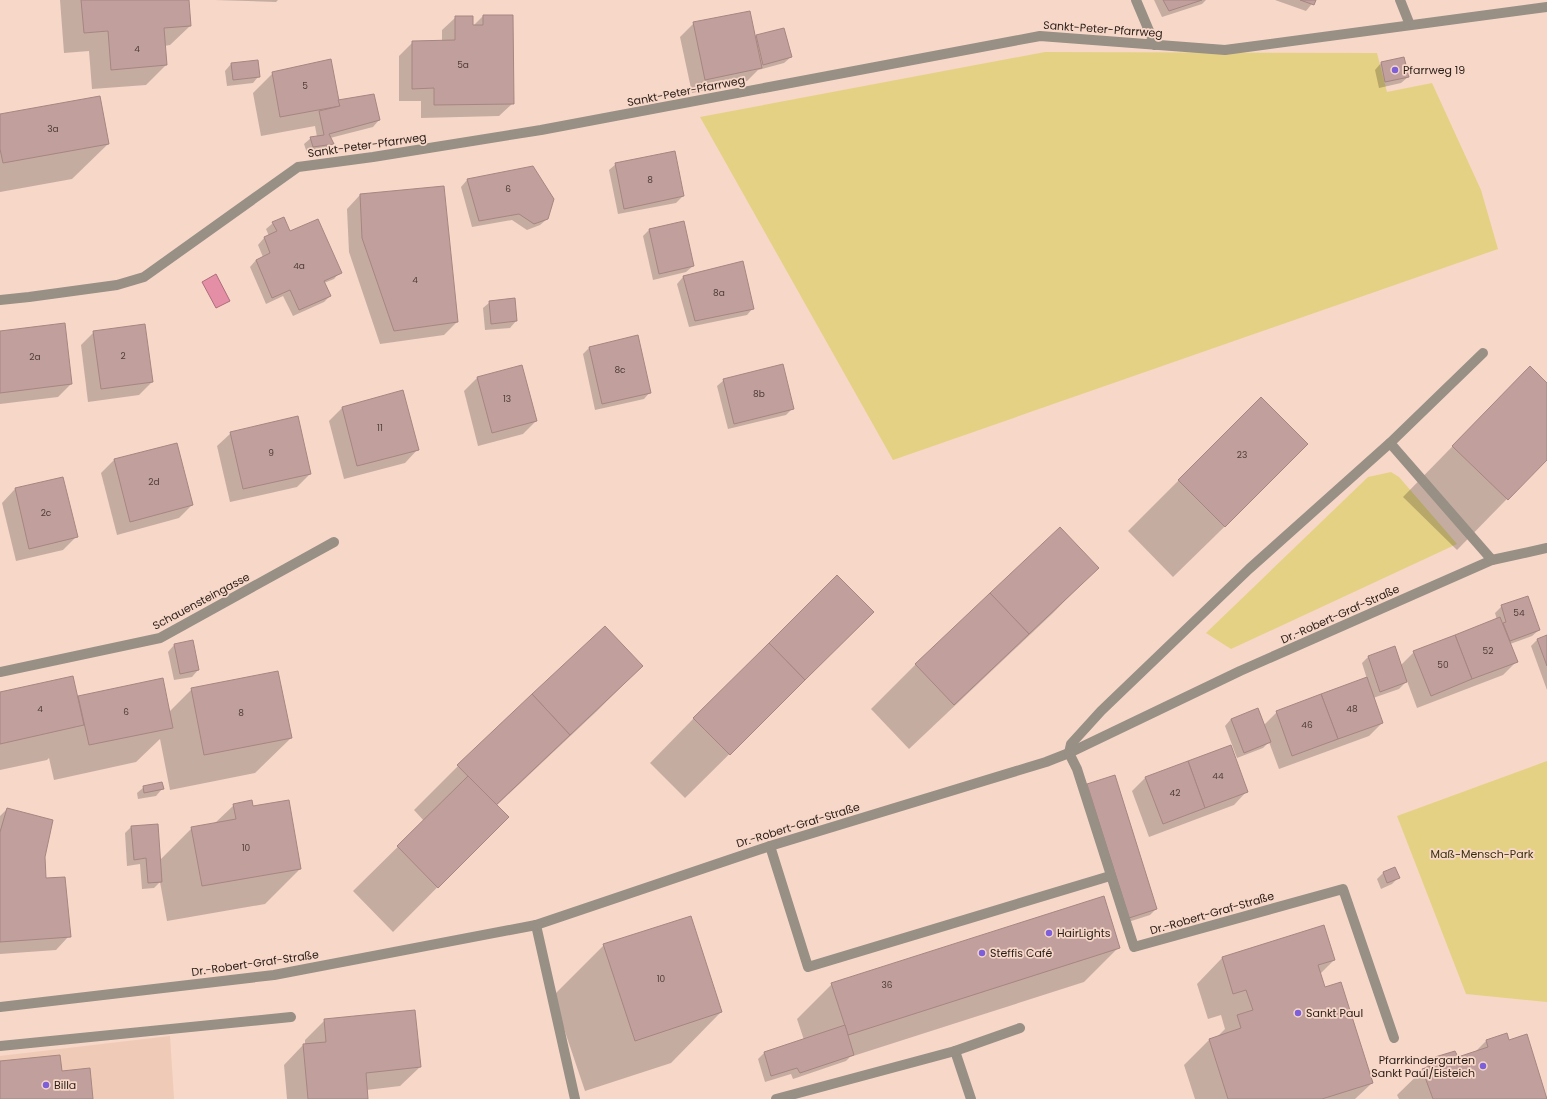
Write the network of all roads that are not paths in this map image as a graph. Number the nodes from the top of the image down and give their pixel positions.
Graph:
1 (1136, 0) edge
2 (1400, 0) edge
3 (1547, 7) edge
4 (1410, 25) junction
5 (1155, 45) junction
6 (0, 300) edge
7 (1483, 353) dead end
8 (1390, 443) junction
9 (334, 542) dead end
10 (1547, 548) edge
11 (1492, 560) junction
12 (0, 672) edge
13 (1069, 753) junction
14 (770, 846) junction
15 (1110, 876) junction
16 (536, 925) junction
17 (0, 1007) edge
18 (291, 1017) dead end
19 (1020, 1028) dead end
20 (1394, 1038) dead end
21 (0, 1046) edge
22 (955, 1051) junction
23 (575, 1099) edge
24 (776, 1099) edge
25 (971, 1099) edge

1 - 5 street
2 - 4 street
3 - 4 street, Sankt-Peter-Pfarrweg
4 - 5 street, Sankt-Peter-Pfarrweg
5 - 6 street, Sankt-Peter-Pfarrweg
7 - 8 street
8 - 11 street
8 - 13 street
9 - 12 street, Schauensteingasse
10 - 11 street, Dr.-Robert-Graf-Straße
11 - 13 street, Dr.-Robert-Graf-Straße
13 - 14 street, Dr.-Robert-Graf-Straße
13 - 15 street, Dr.-Robert-Graf-Straße
14 - 15 street
14 - 16 street, Dr.-Robert-Graf-Straße
15 - 20 street, Dr.-Robert-Graf-Straße
16 - 17 street, Dr.-Robert-Graf-Straße
16 - 23 street
18 - 21 street
19 - 22 street
22 - 24 street
22 - 25 street

